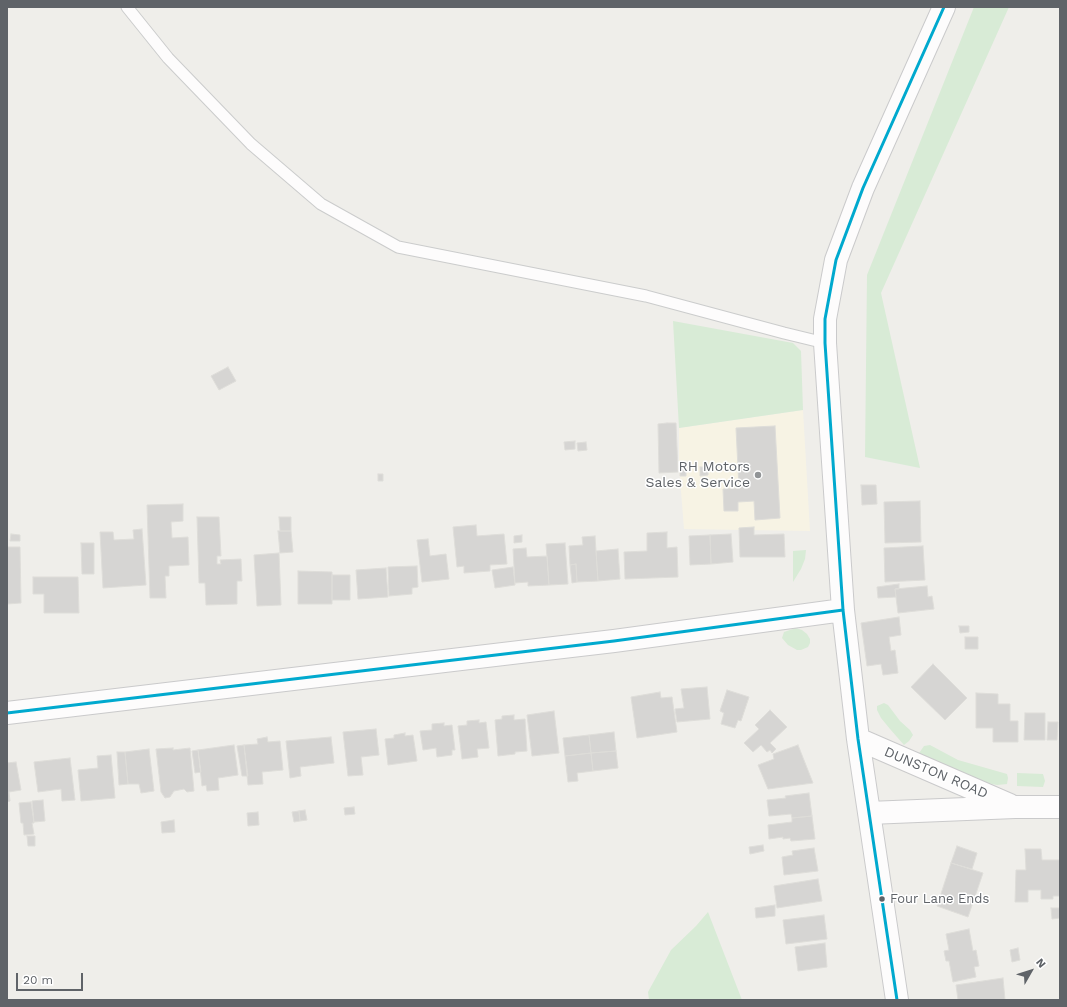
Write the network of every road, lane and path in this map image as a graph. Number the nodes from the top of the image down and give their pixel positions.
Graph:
1 (127, 7) edge
2 (944, 7) edge
3 (825, 343) junction
4 (843, 610) junction
5 (7, 713) edge
6 (858, 739) junction
7 (1015, 807) junction
8 (1060, 807) edge
9 (869, 813) junction
10 (897, 1000) edge

1 - 3 lane
2 - 3 main road
3 - 4 main road
4 - 5 main road
4 - 6 main road
6 - 7 main road, DUNSTON ROAD
6 - 9 main road
7 - 8 main road, DUNSTON ROAD
7 - 9 main road, DUNSTON ROAD
9 - 10 main road

